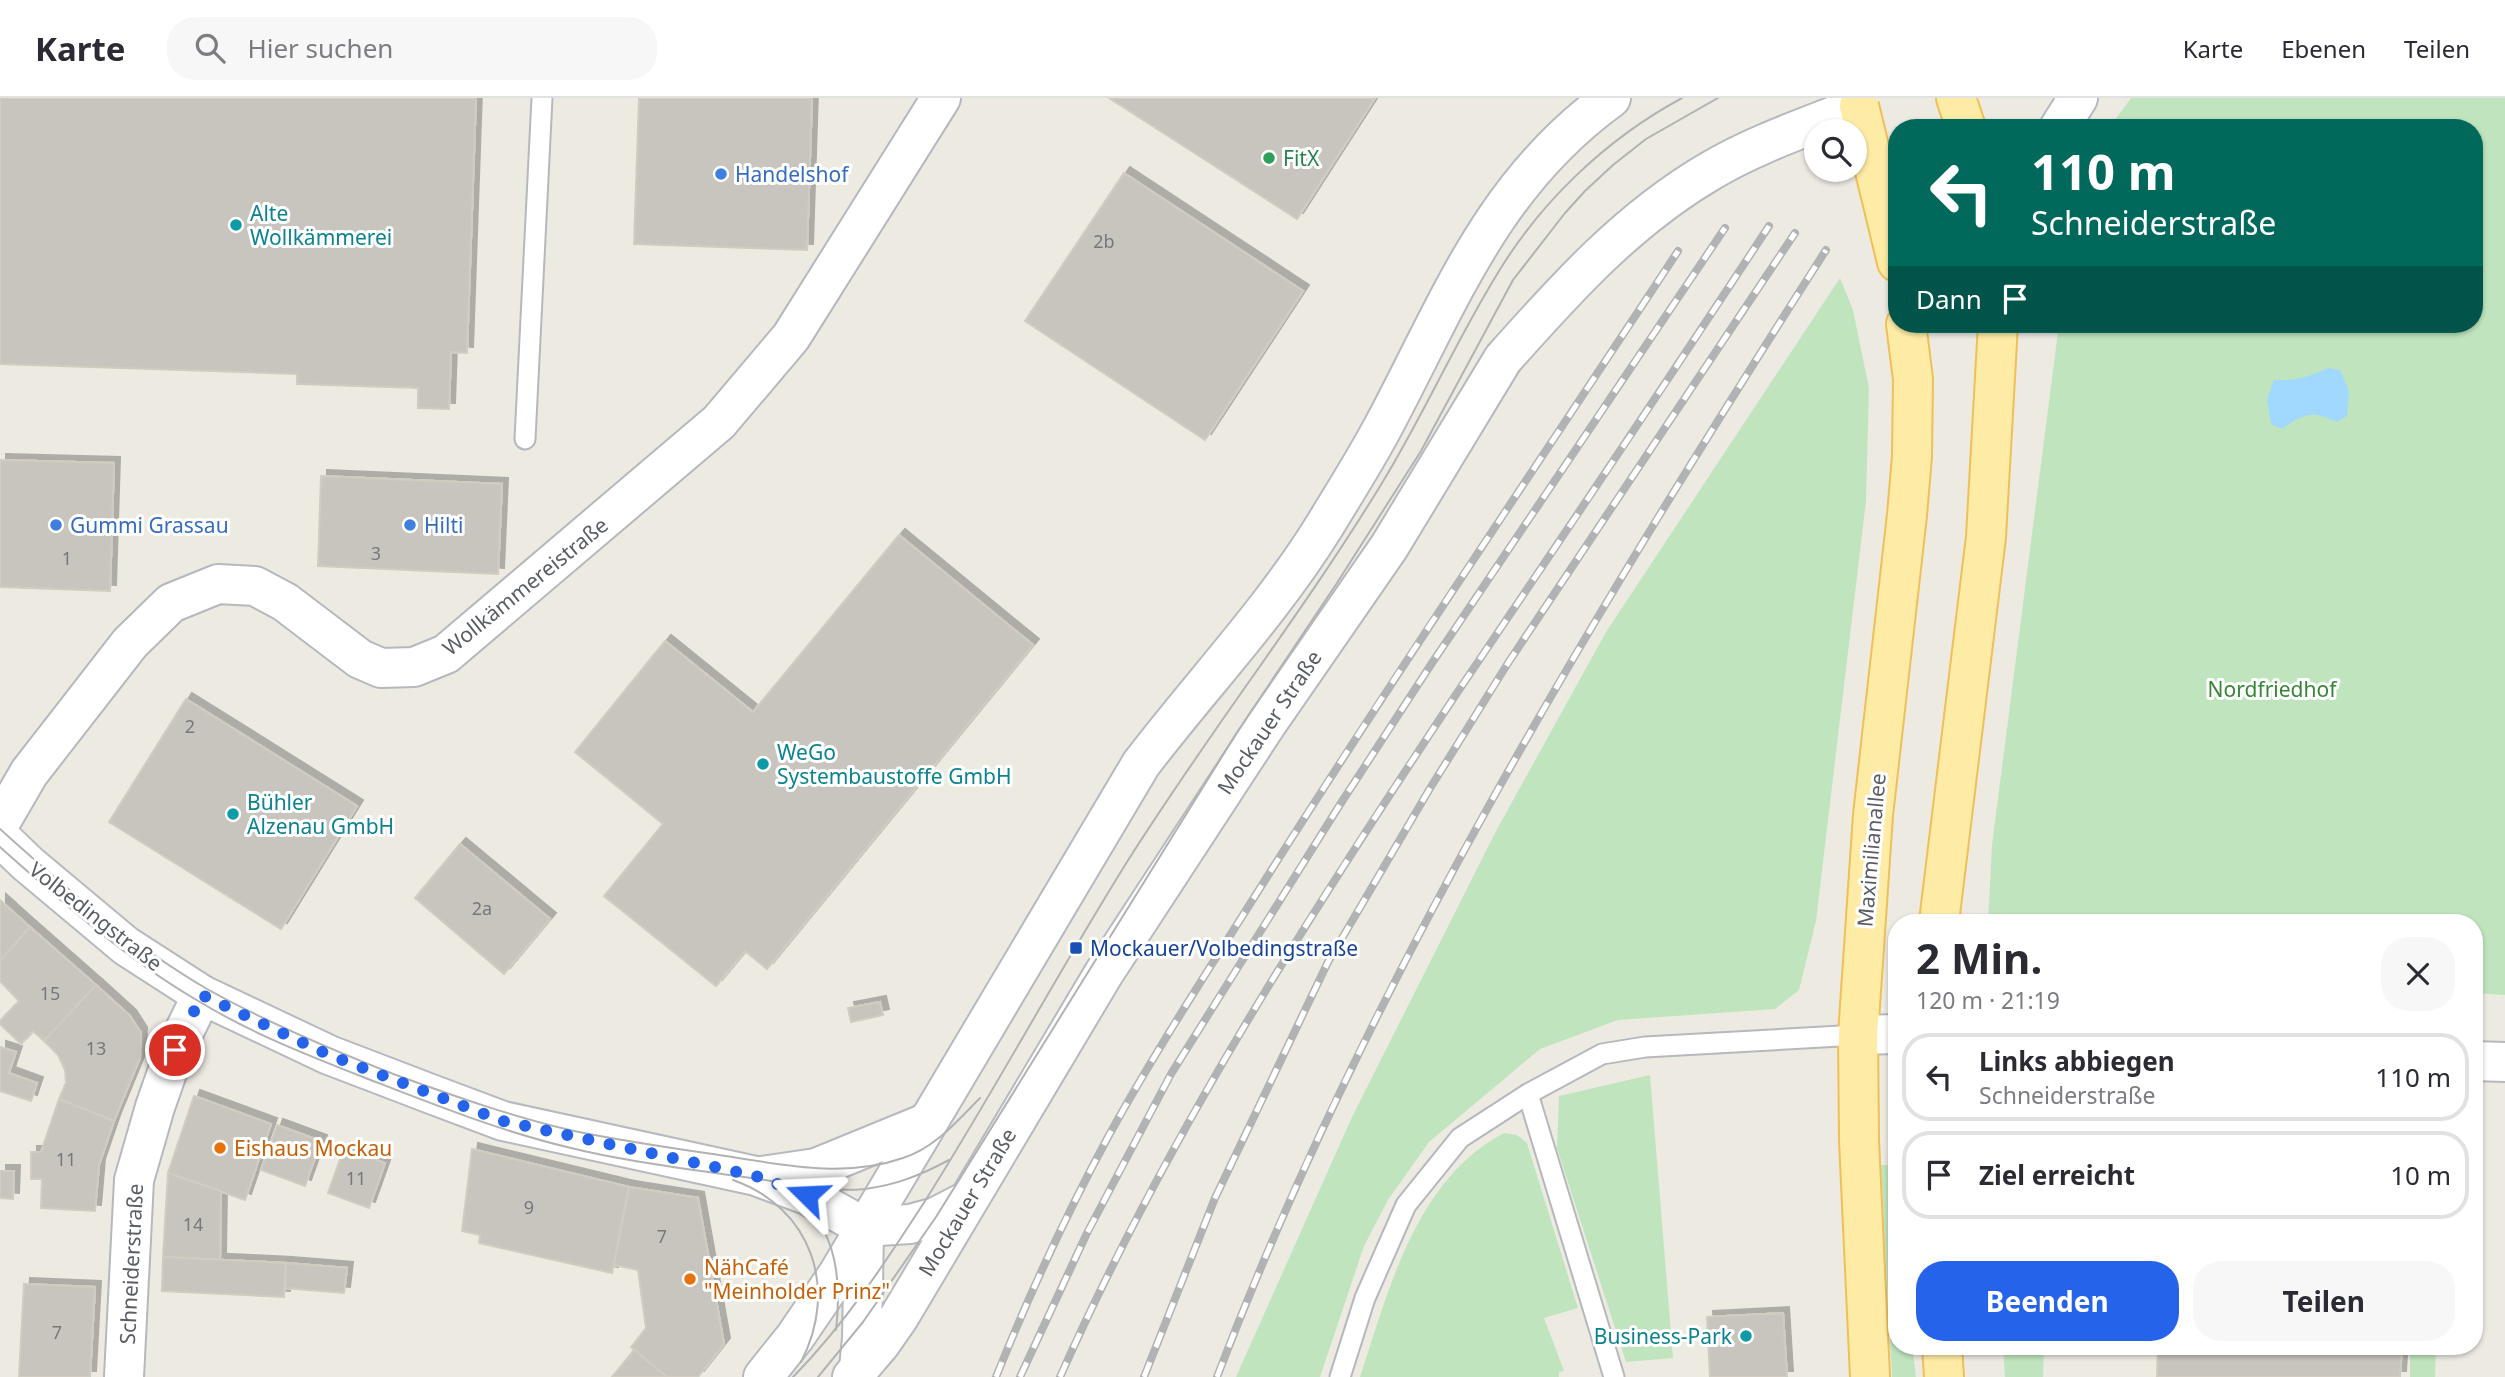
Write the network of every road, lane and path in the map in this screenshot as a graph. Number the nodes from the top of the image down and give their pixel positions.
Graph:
1 (542, 98) edge
2 (941, 98) edge
3 (1611, 98) edge
4 (1956, 98) edge
5 (2078, 98) edge
6 (1866, 101) edge
7 (1963, 119) edge
8 (2065, 119) edge
9 (1888, 215) edge
10 (1907, 333) edge
11 (1997, 333) edge
12 (525, 439) dead end
13 (0, 823) edge
14 (0, 837) edge
15 (1940, 914) edge
16 (202, 995) junction
17 (1888, 1034) edge
18 (1858, 1035) junction
19 (2483, 1061) edge
20 (2505, 1062) edge
21 (1528, 1094) junction
22 (926, 1124) junction
23 (756, 1176) junction
24 (967, 1201) junction
25 (864, 1227) junction
26 (1943, 1355) edge
27 (855, 1373) edge
28 (124, 1377) edge
29 (763, 1377) edge
30 (1340, 1377) edge
31 (1614, 1377) edge
32 (1870, 1377) edge
33 (1944, 1377) edge

1 - 12 lane
2 - 13 main road, Wollkämmereistraße
3 - 22 main road
4 - 7 main road
5 - 8 main road
6 - 9 main road, bridge
6 - 24 main road, Mockauer Straße, bridge
10 - 18 main road, Maximilianallee
11 - 15 main road
14 - 16 main road, Volbedingstraße
16 - 23 main road, Volbedingstraße
16 - 28 main road, Schneiderstraße
17 - 18 main road
18 - 21 lane
18 - 32 main road, Maximilianallee
19 - 20 main road
21 - 30 lane
21 - 31 lane
22 - 23 main road
22 - 25 main road
23 - 25 main road, Volbedingstraße
24 - 25 main road
24 - 27 main road, Mockauer Straße
25 - 27 main road
25 - 29 main road
26 - 33 main road

